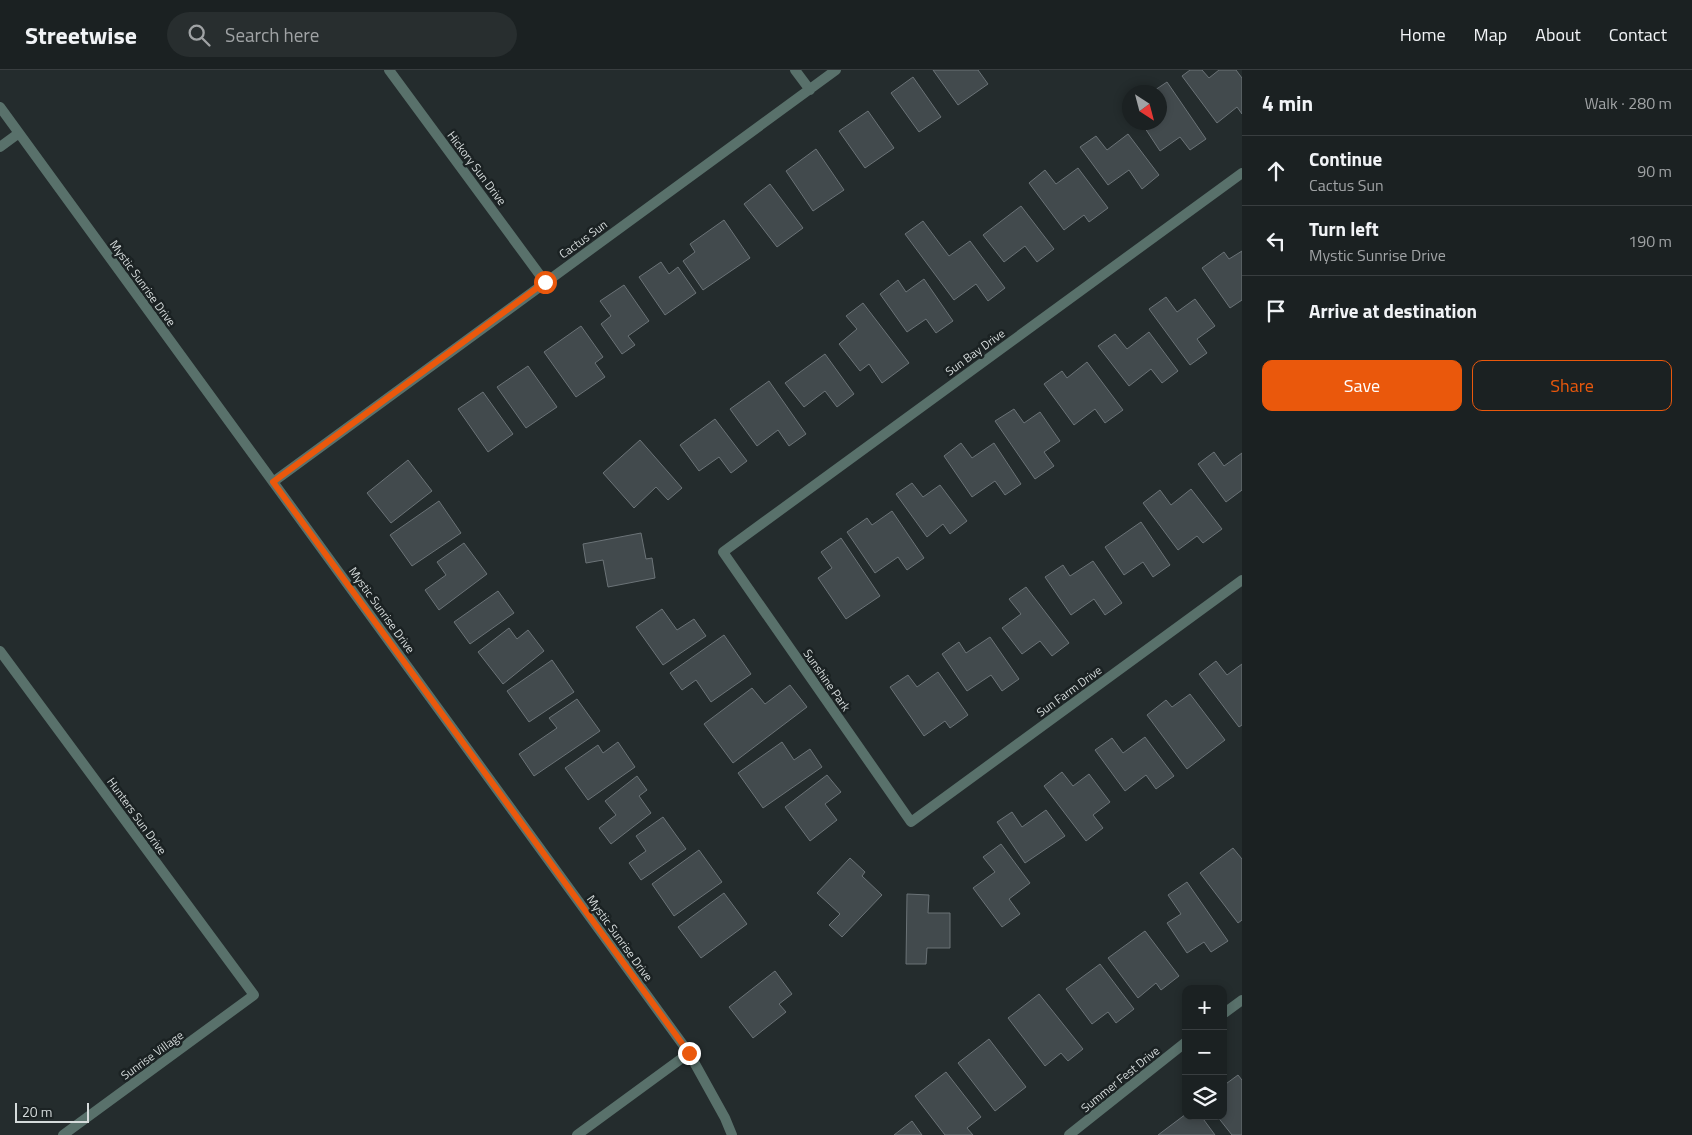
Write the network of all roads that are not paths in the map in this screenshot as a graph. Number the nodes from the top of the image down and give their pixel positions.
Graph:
1 (389, 70) edge
2 (795, 70) edge
3 (836, 70) edge
4 (810, 90) junction
5 (0, 107) edge
6 (19, 133) junction
7 (0, 146) edge
8 (1242, 172) edge
9 (545, 282) junction
10 (273, 482) junction
11 (723, 552) joint
12 (1242, 580) edge
13 (0, 651) edge
14 (911, 822) joint
15 (254, 995) joint
16 (1242, 1000) edge
17 (1227, 1011) edge
18 (1182, 1045) edge
19 (689, 1053) junction
20 (63, 1135) edge
21 (577, 1135) edge
22 (732, 1135) edge
23 (1069, 1135) edge

1 - 9 street, Hickory Sun Drive
2 - 4 street
3 - 4 street, Cactus Sun
4 - 9 street, Cactus Sun
5 - 6 street, Mystic Sunrise Drive
6 - 7 street
6 - 10 street, Mystic Sunrise Drive
8 - 11 street, Sun Bay Drive
9 - 10 street, Cactus Sun
10 - 19 street, Mystic Sunrise Drive
11 - 14 street, Sunshine Park
12 - 14 street, Sun Farm Drive
13 - 15 street, Hunters Sun Drive
15 - 20 street, Sunrise Village
16 - 17 street
18 - 23 street, Summer Fest Drive
19 - 21 street
19 - 22 street, Mystic Sunrise Drive

